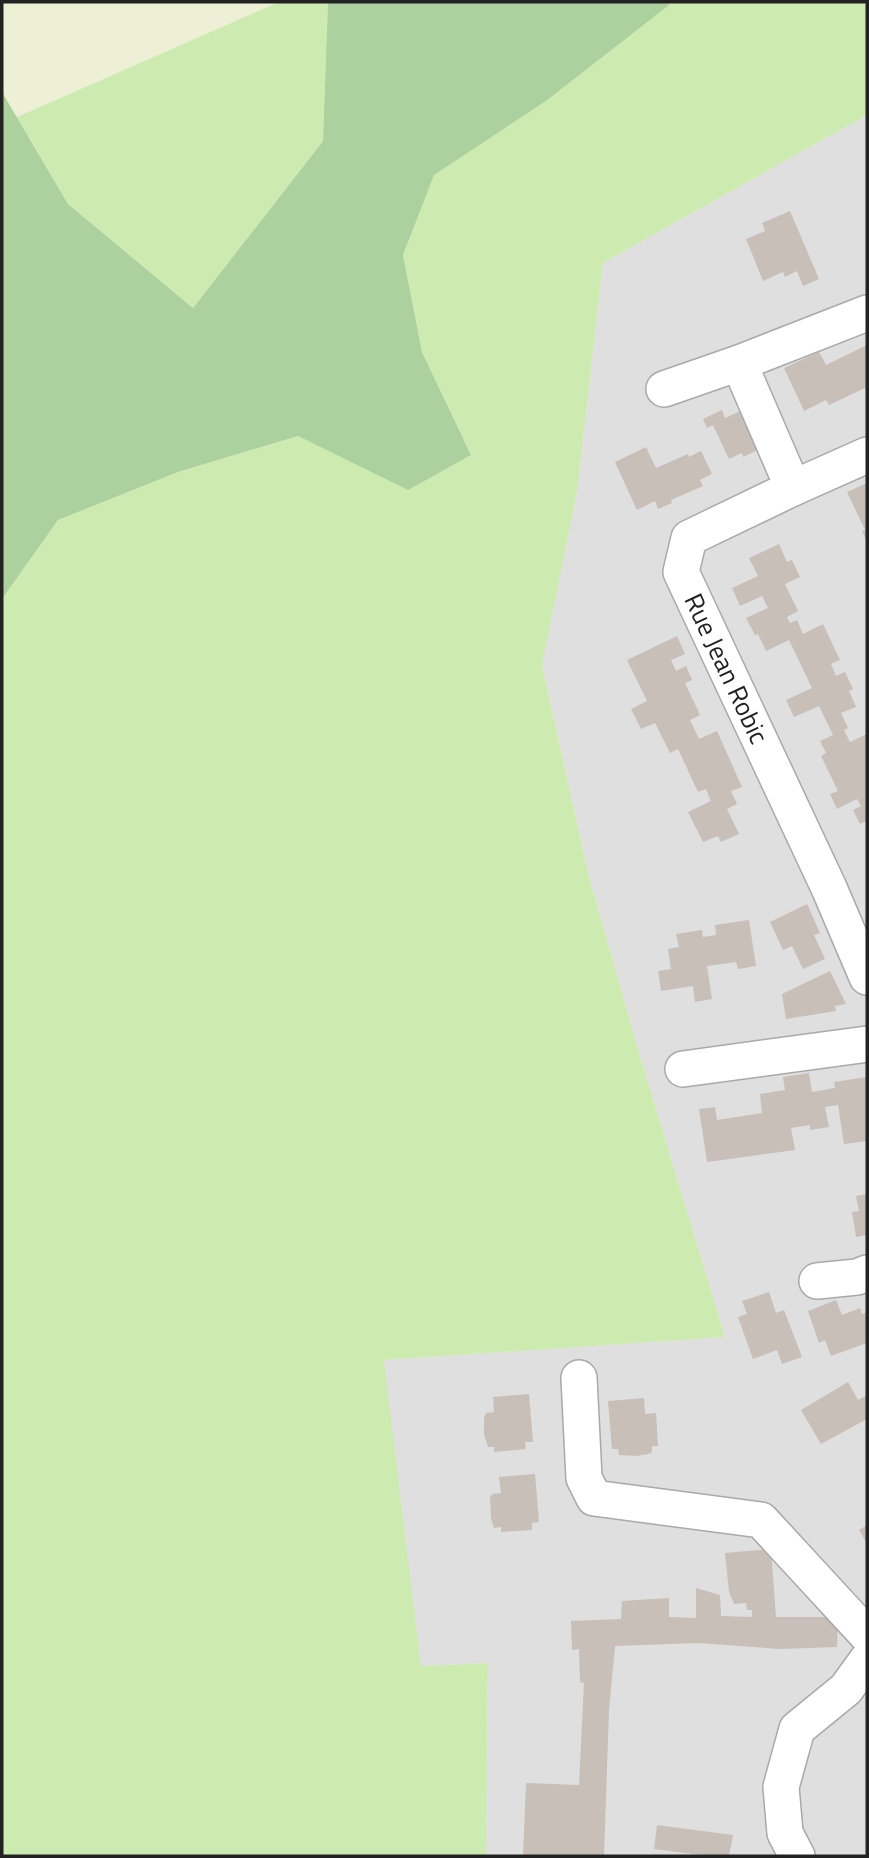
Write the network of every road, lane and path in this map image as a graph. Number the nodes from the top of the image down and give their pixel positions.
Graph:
1 (867, 313) edge
2 (739, 363) junction
3 (664, 389) dead end
4 (867, 455) edge
5 (793, 488) junction
6 (867, 976) edge
7 (867, 1044) edge
8 (683, 1069) dead end
9 (867, 1273) edge
10 (817, 1280) dead end
11 (579, 1378) dead end
12 (867, 1635) edge
13 (867, 1660) edge
14 (797, 1856) edge

1 - 2 street
2 - 3 street
2 - 5 street
4 - 5 street, Rue Jean Robic
5 - 6 street, Rue Jean Robic
7 - 8 street
9 - 10 street
11 - 12 street
13 - 14 street

